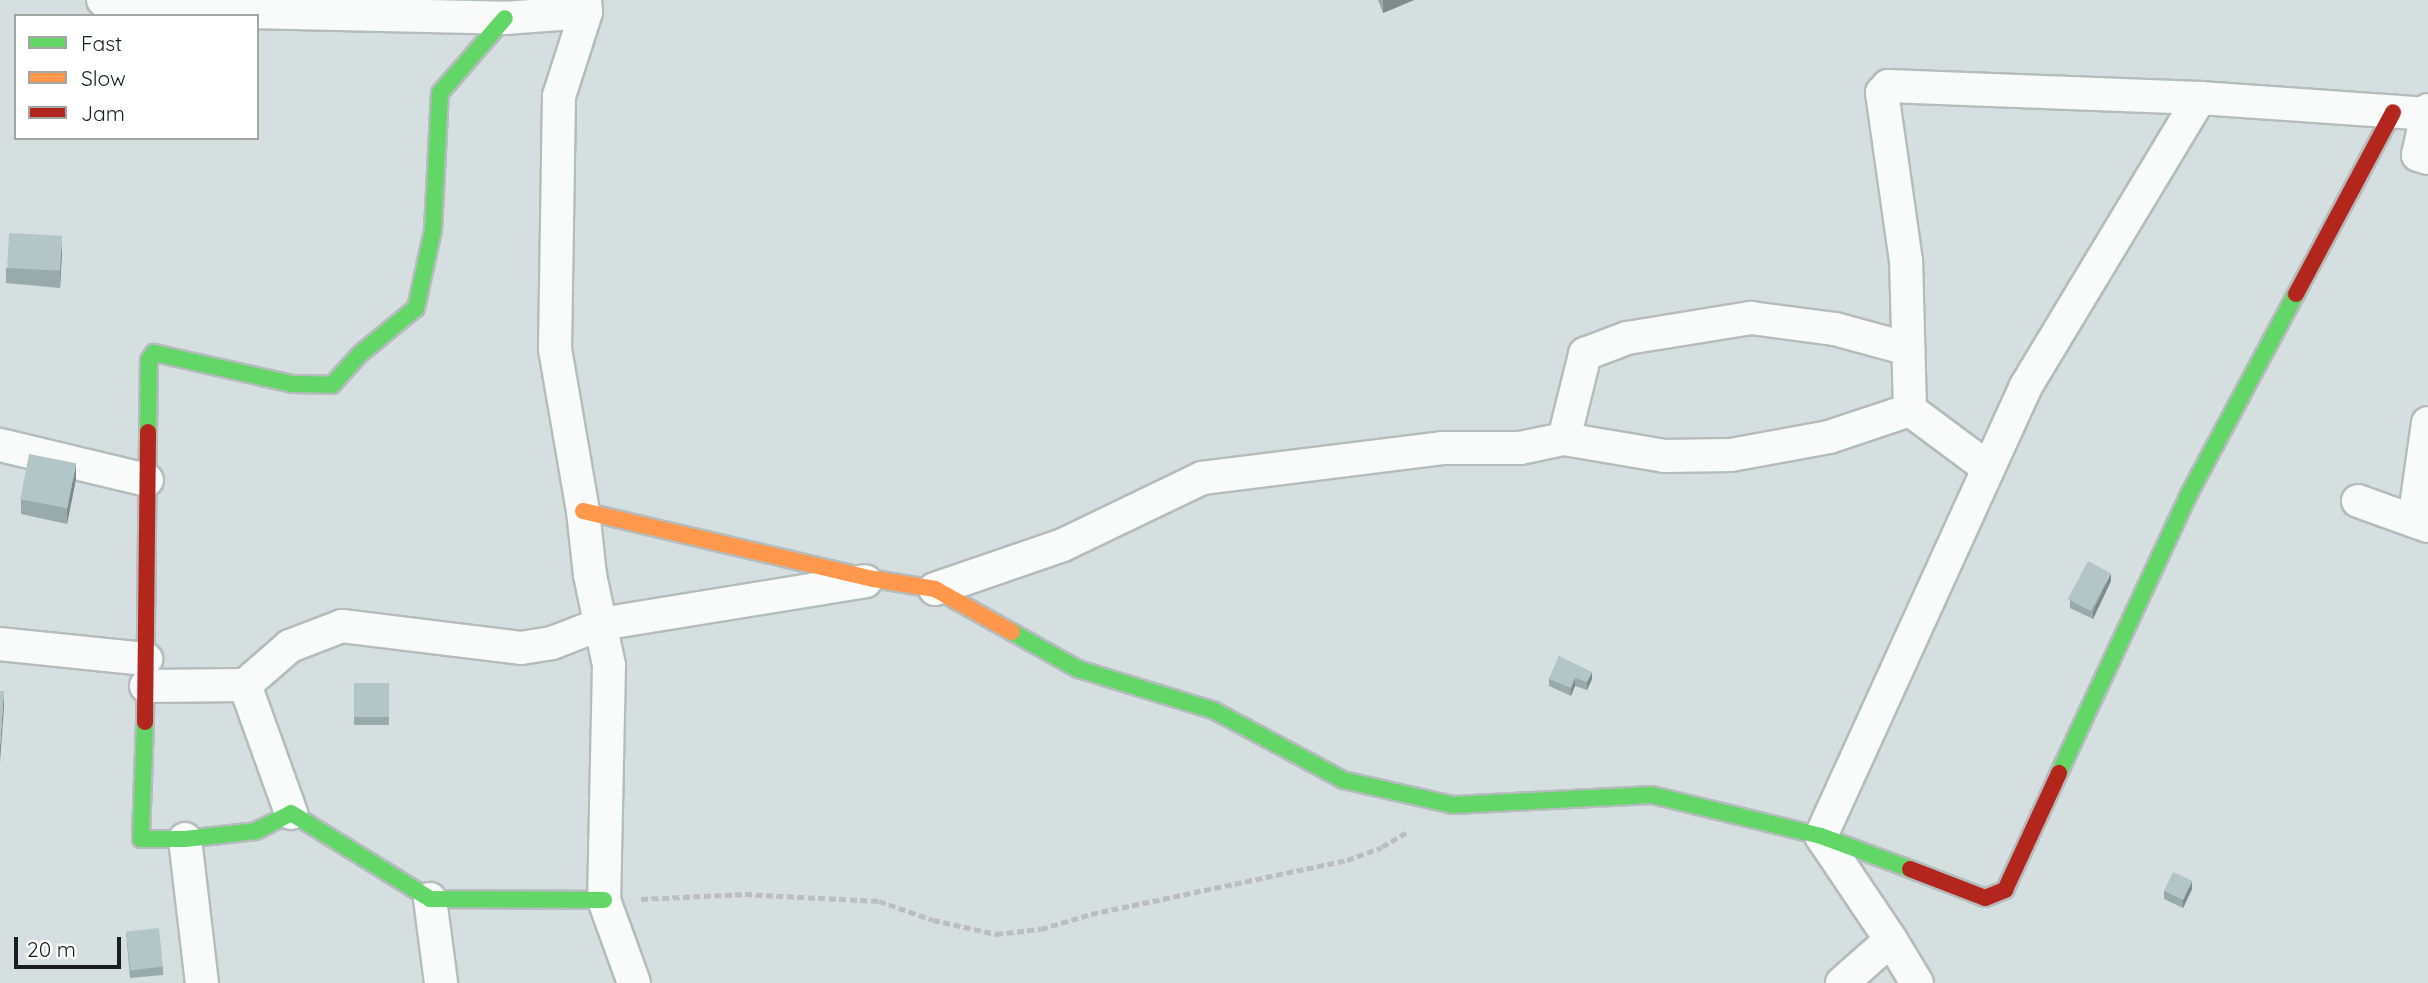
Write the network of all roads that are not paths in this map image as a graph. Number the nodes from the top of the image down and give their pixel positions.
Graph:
1 (103, 0) edge
2 (586, 6) edge
3 (505, 18) junction
4 (2200, 98) junction
5 (2393, 112) junction
6 (2428, 112) edge
7 (2428, 158) edge
8 (1908, 349) junction
9 (1910, 410) junction
10 (2428, 423) edge
11 (1564, 439) junction
12 (0, 445) edge
13 (1988, 468) junction
14 (147, 480) junction
15 (2358, 501) dead end
16 (583, 511) junction
17 (2421, 523) edge
18 (874, 579) junction
19 (935, 589) junction
20 (601, 624) junction
21 (0, 644) edge
22 (146, 672) junction
23 (245, 684) junction
24 (291, 813) junction
25 (1821, 836) junction
26 (185, 839) junction
27 (430, 899) junction
28 (604, 900) junction
29 (1891, 940) junction
30 (202, 983) edge
31 (441, 983) edge
32 (634, 983) edge
33 (1842, 983) edge
34 (1917, 983) edge

1 - 3 street
2 - 3 street
2 - 16 street
3 - 14 street
4 - 5 street
4 - 8 street
4 - 13 street
5 - 6 street
5 - 25 street
6 - 7 street
8 - 9 street
8 - 11 street
9 - 11 street
9 - 13 street
10 - 17 street
11 - 19 street
12 - 14 street
13 - 25 street
14 - 22 street
15 - 17 street
16 - 18 street
16 - 20 street
18 - 19 street
18 - 20 street
19 - 25 street
20 - 23 street
20 - 28 street
21 - 22 street
22 - 23 street
22 - 26 street
23 - 24 street
24 - 26 street
24 - 27 street
25 - 29 street
26 - 30 street
27 - 28 street
27 - 31 street
28 - 32 street
29 - 33 street
29 - 34 street

